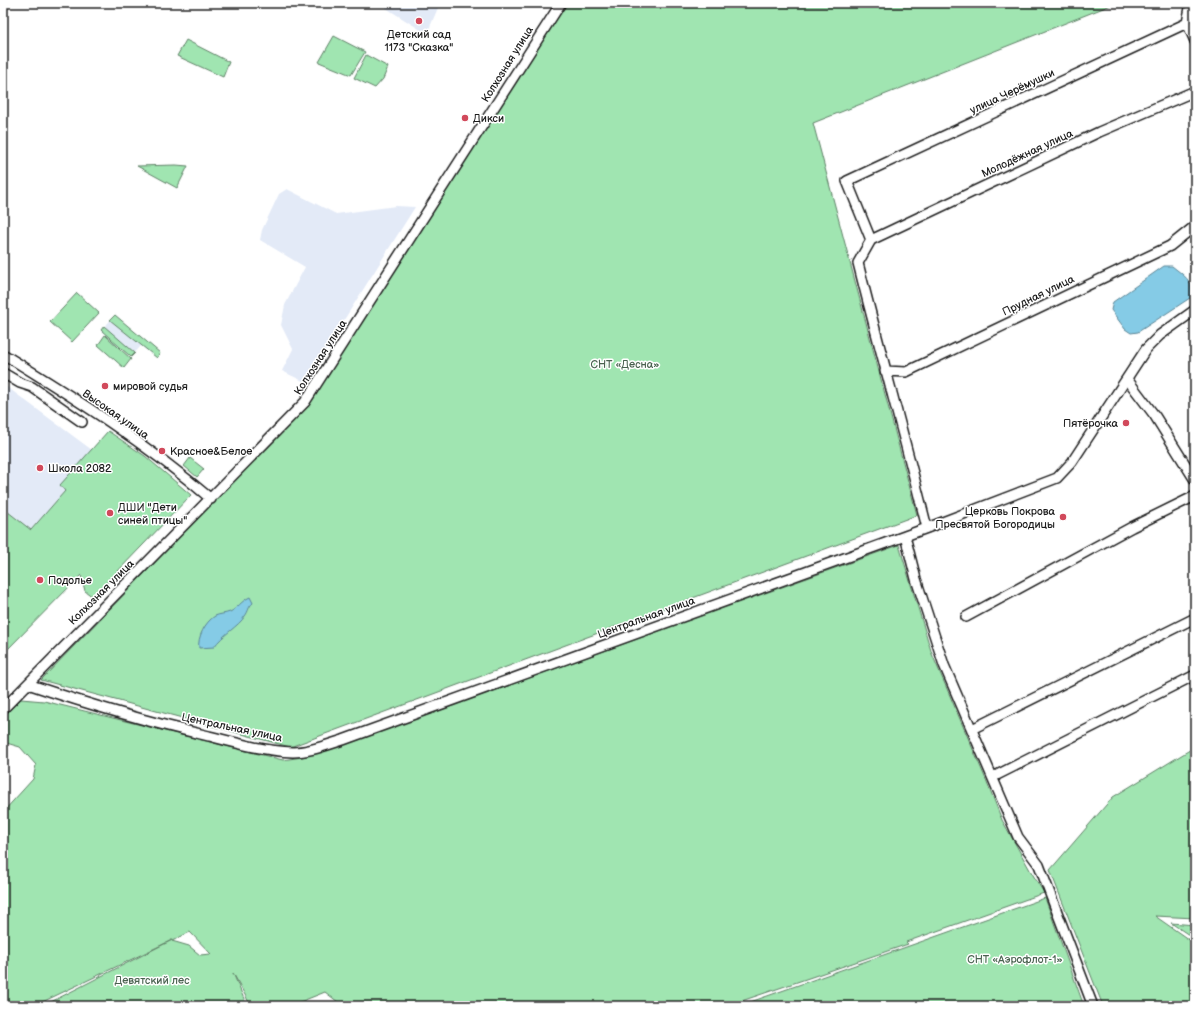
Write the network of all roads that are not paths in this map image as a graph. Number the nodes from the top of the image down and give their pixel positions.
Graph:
1 (560, 3) edge
2 (1191, 3) edge
3 (1187, 23) junction
4 (1195, 41) edge
5 (1195, 91) edge
6 (1195, 226) edge
7 (871, 240) junction
8 (1195, 310) edge
9 (3, 354) edge
10 (885, 371) junction
11 (3, 373) edge
12 (1127, 378) junction
13 (82, 422) dead end
14 (1195, 480) edge
15 (1195, 496) edge
16 (211, 499) junction
17 (927, 528) junction
18 (905, 536) junction
19 (966, 617) dead end
20 (1195, 618) edge
21 (1195, 676) edge
22 (28, 684) junction
23 (3, 709) edge
24 (972, 729) junction
25 (993, 777) junction
26 (1093, 1006) edge

1 - 16 street, Колхозная улица
2 - 3 street
3 - 4 street
3 - 7 street, улица Черёмушки
5 - 7 street, Молодёжная улица
6 - 10 street, Прудная улица
7 - 10 street
8 - 12 street, Центральная улица
9 - 16 street, Высокая улица
10 - 17 street
11 - 13 street
12 - 14 street
12 - 17 street, Центральная улица
15 - 19 street
16 - 22 street, Колхозная улица
17 - 18 street, Центральная улица
18 - 22 street, Центральная улица
18 - 24 street
20 - 24 street
21 - 25 street
22 - 23 street, Колхозная улица
24 - 25 street
25 - 26 street

